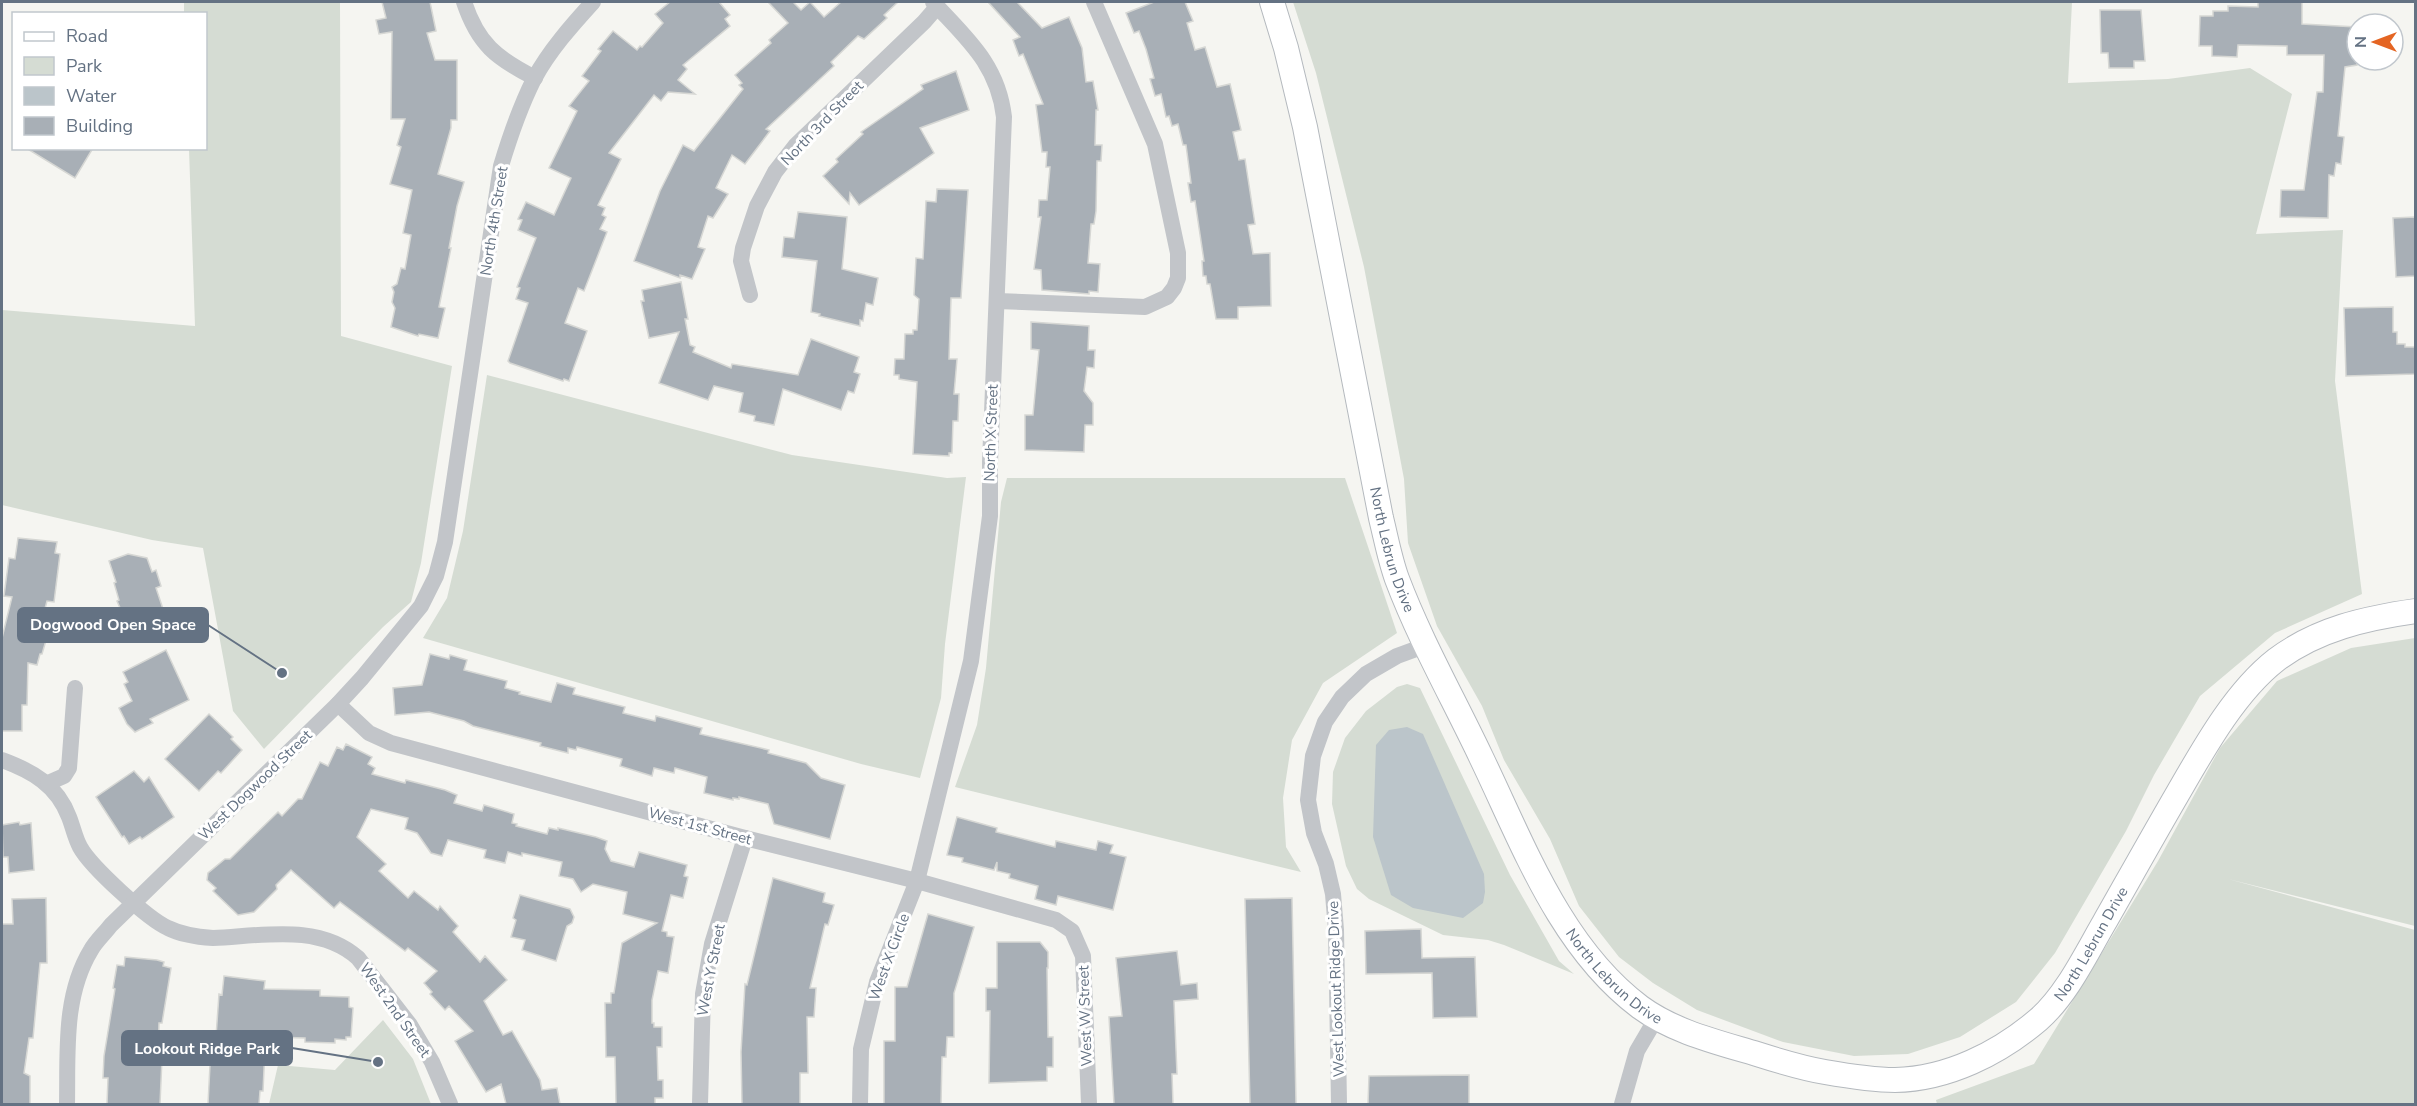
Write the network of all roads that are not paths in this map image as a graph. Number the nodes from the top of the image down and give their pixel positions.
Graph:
1 (464, 2) edge
2 (593, 2) edge
3 (1094, 2) edge
4 (1272, 2) edge
5 (935, 4) edge
6 (535, 78) junction
7 (750, 295) dead end
8 (997, 301) junction
9 (455, 465) joint
10 (2415, 612) edge
11 (1427, 645) junction
12 (75, 688) dead end
13 (338, 704) junction
14 (2, 760) edge
15 (48, 783) junction
16 (745, 838) junction
17 (917, 881) junction
18 (135, 902) junction
19 (1072, 931) joint
20 (1657, 1017) junction
21 (67, 1104) edge
22 (450, 1104) edge
23 (700, 1104) edge
24 (860, 1104) edge
25 (1089, 1104) edge
26 (1339, 1104) edge
27 (1622, 1104) edge

1 - 6 street
2 - 6 street, North 4th Street
3 - 8 street
4 - 11 street, North Lebrun Drive
5 - 7 street, North 3rd Street
5 - 8 street, North X Street
6 - 9 street, North 4th Street
8 - 17 street, North X Street
9 - 13 street, West Dogwood Street
10 - 20 street, North Lebrun Drive
11 - 20 street, North Lebrun Drive
11 - 26 street, West Lookout Ridge Drive
12 - 15 street
13 - 16 street, West 1st Street
13 - 18 street, West Dogwood Street
14 - 15 street, West 2nd Street
15 - 18 street, West 2nd Street
16 - 17 street, West 1st Street
16 - 23 street, West Y Street
17 - 19 street, West 1st Street
17 - 24 street, West X Circle
18 - 21 street, West Dogwood Street
18 - 22 street, West 2nd Street
19 - 25 street, West W Street
20 - 27 street

